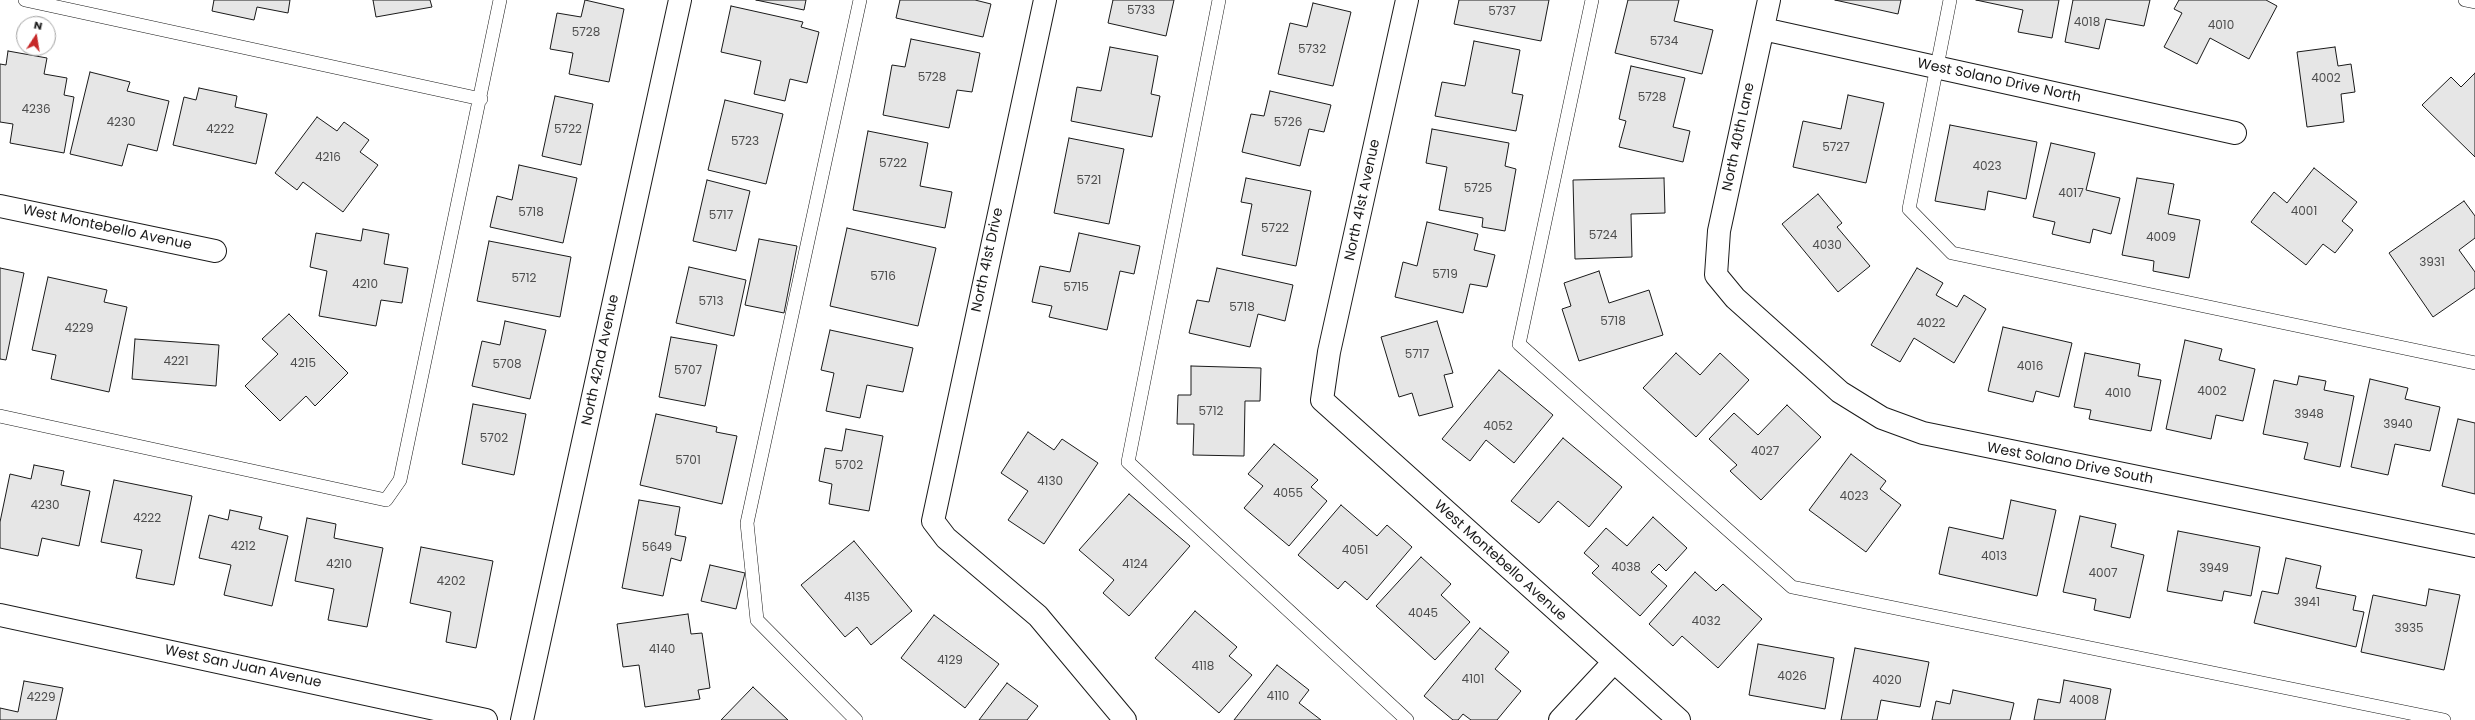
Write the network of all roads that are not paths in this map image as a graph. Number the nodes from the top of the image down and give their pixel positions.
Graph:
1 (25, 0) edge
2 (500, 0) edge
3 (680, 0) edge
4 (860, 0) edge
5 (1045, 0) edge
6 (1219, 0) edge
7 (1407, 0) edge
8 (1592, 0) edge
9 (1769, 0) edge
10 (1950, 0) edge
11 (2465, 0) edge
12 (2475, 2) edge
13 (1763, 29) junction
14 (1936, 68) junction
15 (481, 99) junction
16 (2235, 133) dead end
17 (0, 206) edge
18 (215, 251) dead end
19 (1716, 275) joint
20 (2475, 362) edge
21 (1322, 400) joint
22 (0, 416) edge
23 (2475, 546) edge
24 (0, 615) edge
25 (1613, 663) junction
26 (486, 720) edge
27 (522, 720) edge
28 (856, 720) edge
29 (1125, 720) edge
30 (1407, 720) edge
31 (1560, 720) edge
32 (1679, 720) edge
33 (2444, 720) edge

1 - 15 lane
2 - 15 lane
3 - 27 street, North 42nd Avenue
4 - 28 lane
5 - 29 street, North 41st Drive
6 - 30 lane
7 - 21 street, North 41st Avenue
8 - 33 lane
9 - 13 street, North 40th Lane
10 - 14 lane
11 - 12 lane
13 - 14 street, West Solano Drive North
13 - 19 street, North 40th Lane
14 - 16 street, West Solano Drive North
14 - 20 lane
15 - 22 lane
17 - 18 street, West Montebello Avenue
19 - 23 street, West Solano Drive South
21 - 25 street, West Montebello Avenue
24 - 26 street, West San Juan Avenue
25 - 31 street
25 - 32 street, West Montebello Avenue

